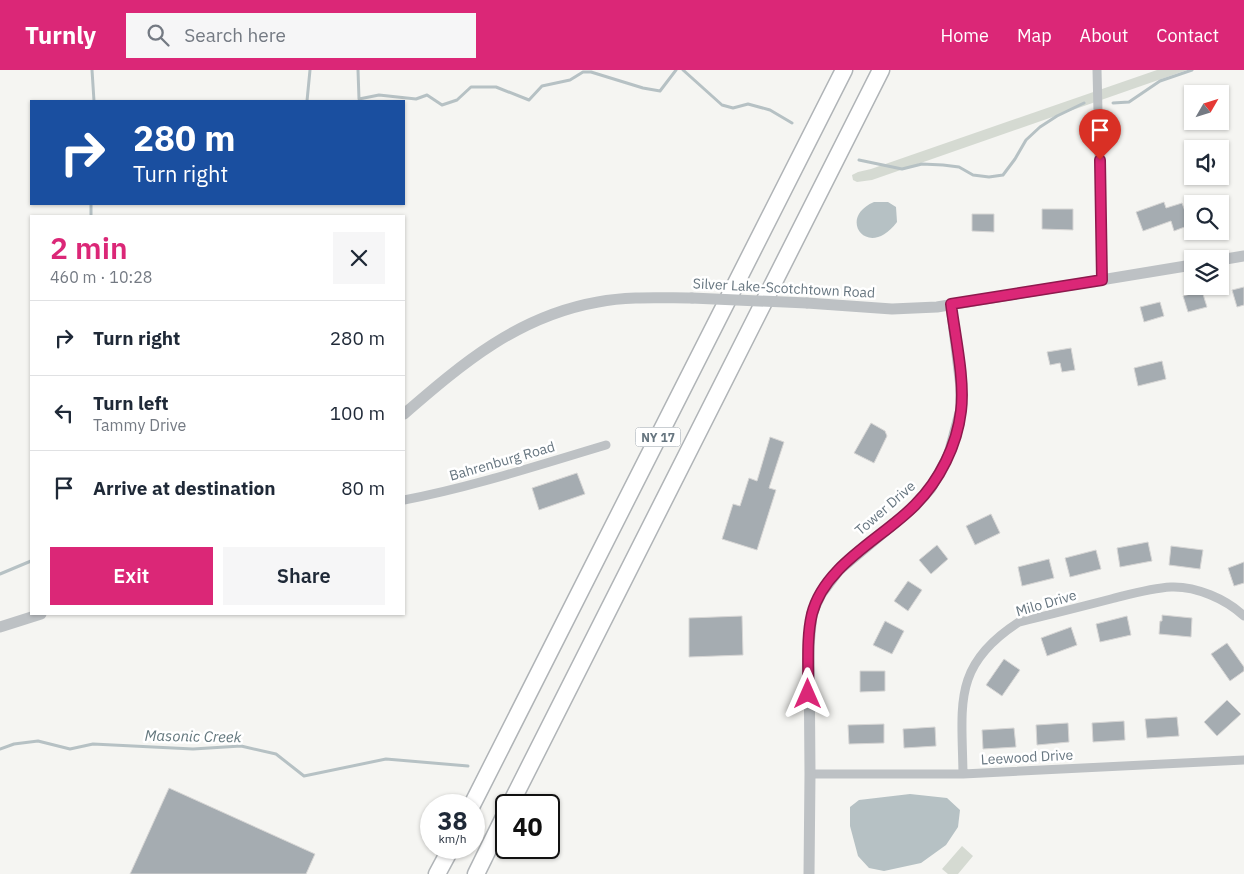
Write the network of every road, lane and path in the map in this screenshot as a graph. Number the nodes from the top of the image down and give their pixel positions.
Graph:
1 (844, 70) edge
2 (881, 70) edge
3 (1097, 70) edge
4 (1244, 256) edge
5 (1229, 258) edge
6 (1184, 266) edge
7 (1102, 280) junction
8 (951, 304) junction
9 (405, 413) edge
10 (606, 445) dead end
11 (405, 500) edge
12 (38, 615) edge
13 (1244, 616) edge
14 (0, 627) edge
15 (1244, 760) edge
16 (810, 774) junction
17 (963, 774) junction
18 (478, 794) edge
19 (516, 794) edge
20 (495, 835) edge
21 (445, 859) edge
22 (437, 874) edge
23 (476, 874) edge
24 (809, 874) edge

1 - 18 highway, NY 17
2 - 19 highway, NY 17
3 - 7 street
4 - 5 street
6 - 7 street, Silver Lake-Scotchtown Road
7 - 8 street, Silver Lake-Scotchtown Road
8 - 9 street, Silver Lake-Scotchtown Road, bridge
8 - 16 street, Tower Drive
10 - 11 street, Bahrenburg Road
12 - 14 street
13 - 17 street, Milo Drive
15 - 17 street, Leewood Drive
16 - 17 street, Leewood Drive
16 - 24 street, Tower Drive
20 - 23 highway
21 - 22 highway

